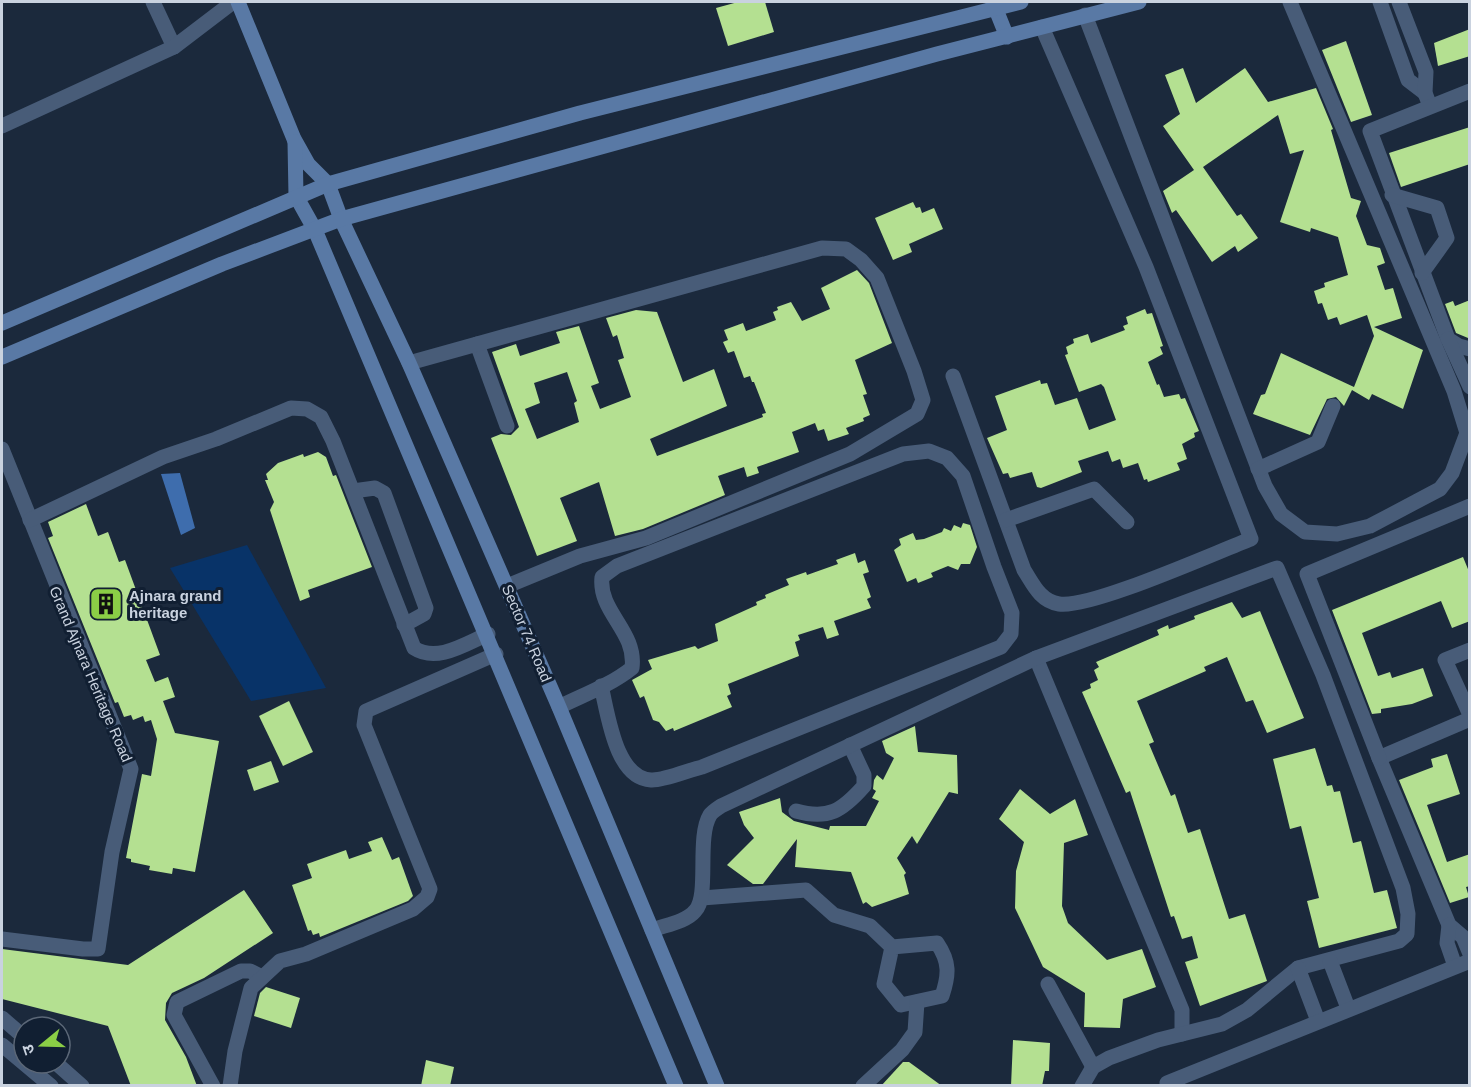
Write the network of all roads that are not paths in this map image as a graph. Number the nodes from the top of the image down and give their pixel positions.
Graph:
1 (153, 2) edge
2 (233, 2) edge
3 (238, 2) edge
4 (1021, 2) edge
5 (1139, 2) edge
6 (1290, 2) edge
7 (1380, 2) edge
8 (1399, 2) edge
9 (994, 5) edge
10 (1085, 15) junction
11 (1042, 27) junction
12 (1007, 37) junction
13 (174, 47) junction
14 (1470, 91) edge
15 (1427, 100) junction
16 (2, 126) edge
17 (294, 139) junction
18 (328, 184) junction
19 (1392, 195) junction
20 (296, 196) junction
21 (341, 219) junction
22 (315, 230) junction
23 (1422, 273) junction
24 (2, 323) edge
25 (1448, 339) junction
26 (477, 344) junction
27 (1470, 349) edge
28 (2, 357) edge
29 (409, 363) junction
30 (953, 376) dead end
31 (1470, 387) edge
32 (1333, 406) dead end
33 (507, 426) dead end
34 (2, 449) edge
35 (1258, 469) junction
36 (353, 491) junction
37 (1468, 512) edge
38 (30, 520) junction
39 (1006, 520) junction
40 (1127, 522) dead end
41 (507, 586) junction
42 (404, 624) junction
43 (488, 634) junction
44 (1470, 650) edge
45 (496, 654) junction
46 (437, 655) junction
47 (1036, 658) junction
48 (446, 676) junction
49 (602, 686) junction
50 (560, 708) junction
51 (1470, 717) edge
52 (850, 745) junction
53 (1379, 758) junction
54 (796, 811) dead end
55 (702, 898) junction
56 (1449, 925) junction
57 (652, 930) junction
58 (2, 939) edge
59 (892, 947) junction
60 (1470, 954) edge
61 (1330, 961) junction
62 (1462, 963) edge
63 (1298, 968) junction
64 (262, 977) junction
65 (1048, 984) dead end
66 (917, 1002) junction
67 (1348, 1008) junction
68 (1318, 1021) junction
69 (1182, 1034) junction
70 (2, 1045) edge
71 (1093, 1067) junction
72 (70, 1075) edge
73 (51, 1086) edge
74 (82, 1086) edge
75 (213, 1086) edge
76 (230, 1086) edge
77 (676, 1086) edge
78 (717, 1086) edge
79 (863, 1086) edge
80 (1082, 1086) edge
81 (1168, 1086) edge

1 - 13 street
2 - 13 street
3 - 17 street
4 - 9 street
5 - 10 street
6 - 35 street
7 - 15 street
8 - 15 street
9 - 12 street
9 - 18 street
10 - 11 street
10 - 35 street
11 - 12 street
11 - 39 street
12 - 21 street
13 - 16 street
14 - 15 street
15 - 19 street
17 - 18 street
17 - 20 street
18 - 20 street
18 - 21 street, Sector 74 Road
19 - 23 street
19 - 23 street
20 - 22 street
20 - 24 street
21 - 22 street
21 - 29 street, Sector 74 Road
22 - 28 street
22 - 43 street
23 - 25 street
25 - 27 street
25 - 31 street
26 - 29 street
26 - 33 street
26 - 41 street
29 - 41 street, Sector 74 Road
30 - 39 street
32 - 35 street
34 - 38 street, Grand Ajnara Heritage Road
36 - 38 street
36 - 42 street
36 - 42 street
37 - 53 street
38 - 58 street, Grand Ajnara Heritage Road
39 - 40 street
41 - 50 street, Sector 74 Road
42 - 46 street
43 - 45 street
43 - 46 street
44 - 51 street
45 - 48 street
45 - 77 street
46 - 48 street
47 - 52 street
47 - 61 street
47 - 69 street
48 - 64 street
49 - 49 street
49 - 50 street
50 - 57 street, Sector 74 Road
51 - 53 street
52 - 54 street
52 - 55 street
53 - 56 street
55 - 57 street
55 - 59 street
56 - 60 street
56 - 62 street
57 - 78 street, Sector 74 Road
59 - 66 street
59 - 66 street
61 - 63 street
61 - 67 street
62 - 67 street
63 - 68 street
63 - 69 street
64 - 75 street
64 - 76 street
65 - 71 street
66 - 79 street
67 - 68 street
68 - 81 street
69 - 71 street
70 - 73 street
71 - 80 street
72 - 74 street

